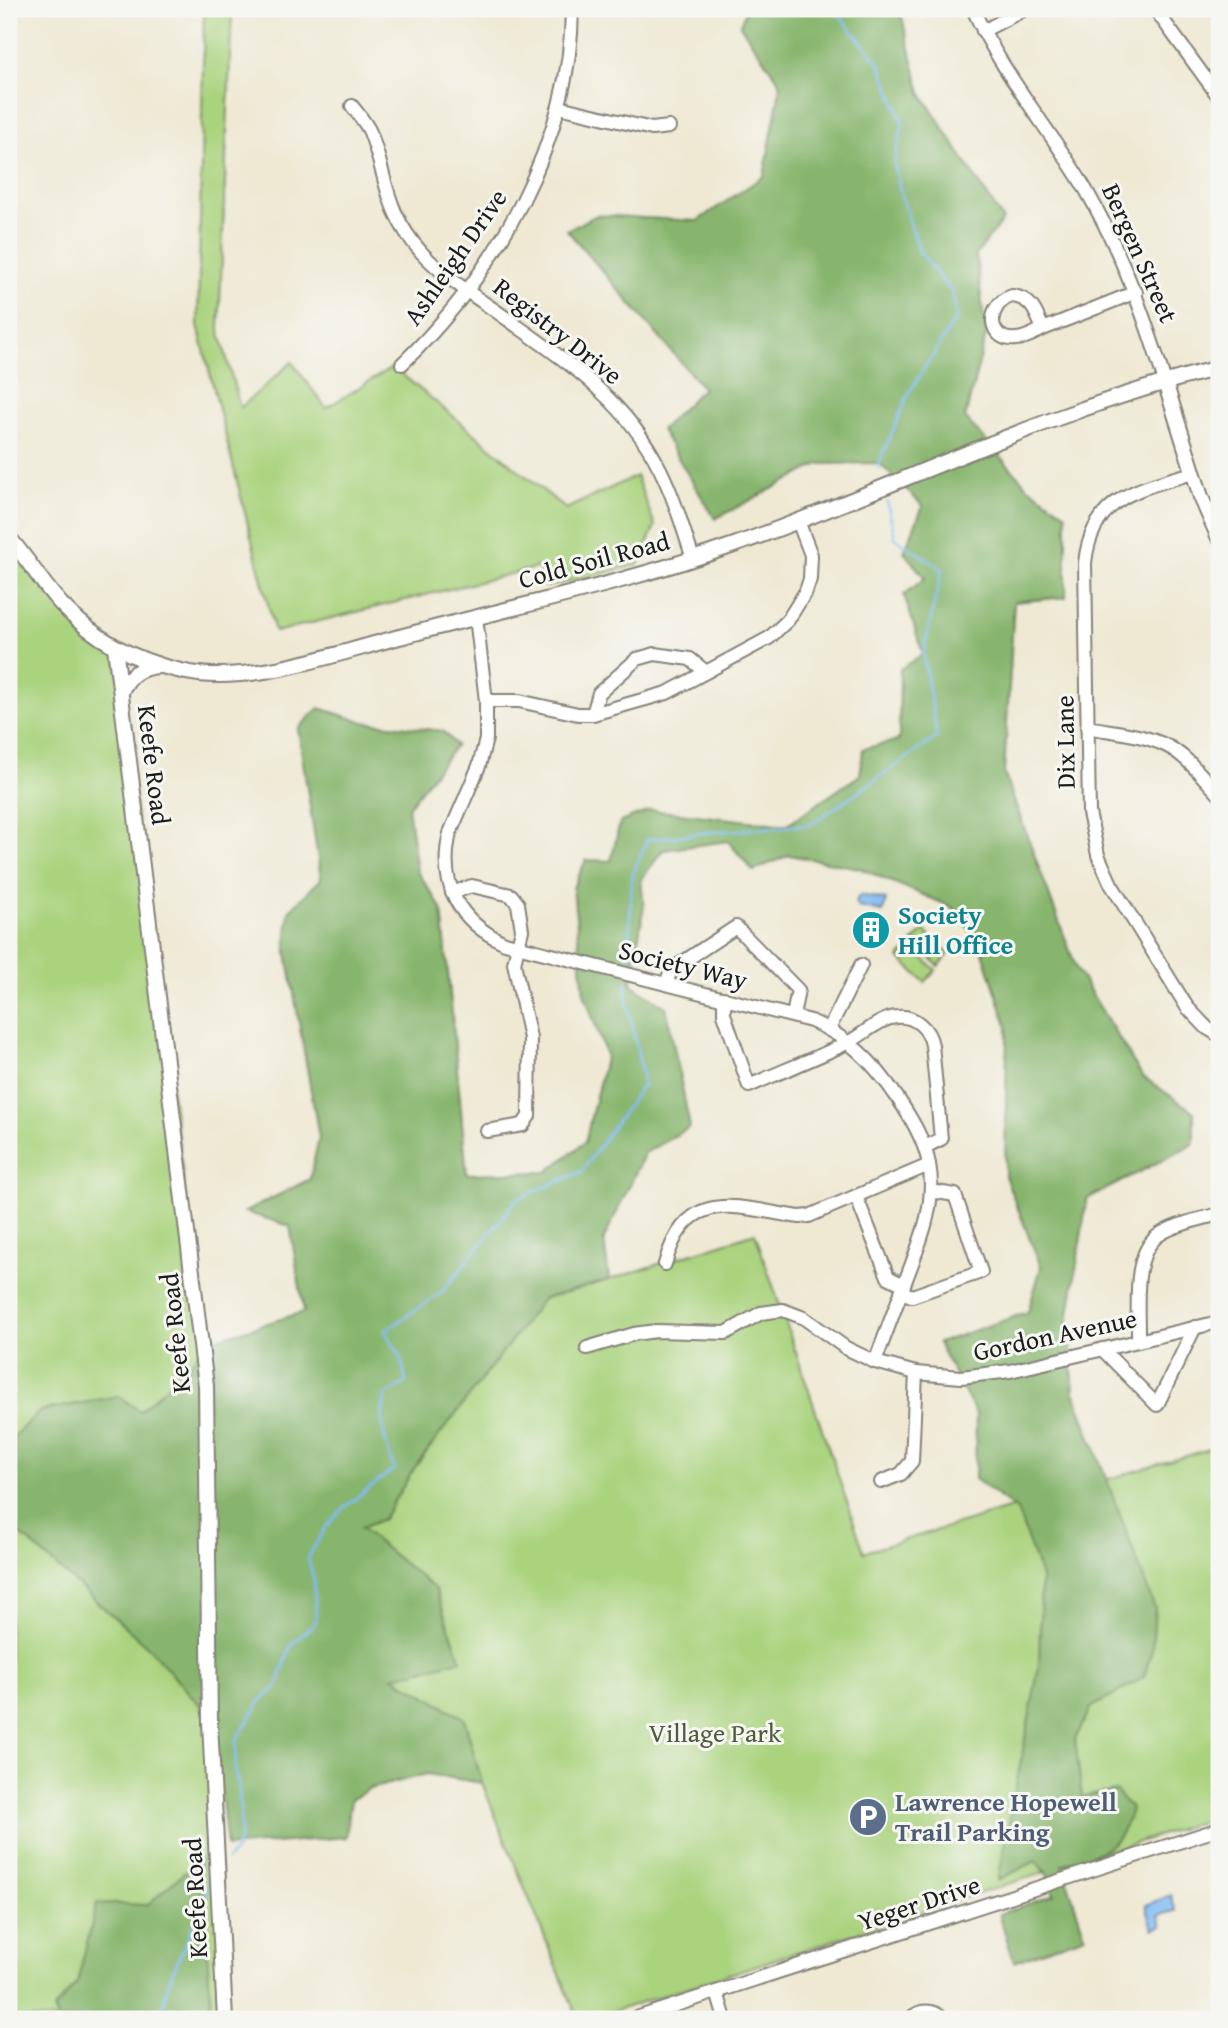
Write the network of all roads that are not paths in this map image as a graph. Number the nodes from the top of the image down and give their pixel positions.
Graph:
1 (572, 9) edge
2 (973, 9) edge
3 (1025, 9) edge
4 (1155, 9) edge
5 (983, 31) junction
6 (1218, 92) edge
7 (352, 106) dead end
8 (559, 107) junction
9 (669, 127) dead end
10 (467, 289) junction
11 (1136, 292) junction
12 (1043, 329) dead end
13 (402, 364) dead end
14 (1219, 368) edge
15 (1165, 382) junction
16 (1194, 472) junction
17 (798, 521) junction
18 (9, 538) edge
19 (1219, 538) edge
20 (693, 559) junction
21 (476, 617) junction
22 (115, 647) junction
23 (161, 666) junction
24 (706, 672) junction
25 (121, 692) junction
26 (486, 701) junction
27 (593, 714) junction
28 (1087, 727) junction
29 (1219, 794) edge
30 (452, 893) junction
31 (518, 946) junction
32 (861, 965) dead end
33 (666, 984) junction
34 (724, 998) junction
35 (793, 1016) junction
36 (829, 1029) junction
37 (1219, 1035) edge
38 (849, 1042) junction
39 (487, 1131) dead end
40 (925, 1147) junction
41 (929, 1165) junction
42 (931, 1192) junction
43 (856, 1196) junction
44 (1219, 1214) edge
45 (665, 1264) dead end
46 (902, 1288) junction
47 (1219, 1322) edge
48 (1195, 1328) junction
49 (1139, 1341) junction
50 (587, 1348) dead end
51 (1102, 1349) junction
52 (875, 1362) junction
53 (916, 1373) junction
54 (881, 1482) dead end
55 (1218, 1834) edge
56 (717, 1992) junction
57 (225, 2019) edge
58 (634, 2019) edge
59 (725, 2019) edge
60 (910, 2019) edge
61 (943, 2019) edge

1 - 8 street, Ashleigh Drive
2 - 5 street, Bergen Street
3 - 5 street
4 - 6 street
5 - 11 street, Bergen Street
7 - 10 street, Registry Drive
8 - 9 street
8 - 10 street, Ashleigh Drive
10 - 13 street, Ashleigh Drive
10 - 20 street, Registry Drive
11 - 12 street
11 - 15 street, Bergen Street
14 - 15 street, Cold Soil Road
15 - 16 street, Bergen Street
15 - 17 street, Cold Soil Road
16 - 19 street, Bergen Street
16 - 28 street, Dix Lane
17 - 20 street, Cold Soil Road
17 - 24 street
18 - 22 street, Cold Soil Road
20 - 21 street, Cold Soil Road
21 - 23 street, Cold Soil Road
21 - 26 street, Society Way
22 - 23 street, Cold Soil Road
22 - 25 street, Keefe Road
23 - 25 street
24 - 27 street
24 - 27 street
25 - 57 street, Keefe Road
26 - 27 street
26 - 30 street, Society Way
28 - 29 street
28 - 37 street, Dix Lane
30 - 31 street, Society Way
30 - 31 street
31 - 33 street, Society Way
31 - 39 street
32 - 36 street
33 - 34 street, Society Way
33 - 35 street
34 - 35 street, Society Way
34 - 38 street
35 - 36 street, Society Way
36 - 38 street, Society Way
38 - 40 street, Society Way
38 - 40 street
40 - 41 street, Society Way
41 - 42 street, Society Way
41 - 43 street
42 - 46 street, Society Way
42 - 46 street
43 - 45 street
43 - 46 street
44 - 49 street
46 - 52 street, Society Way
47 - 48 street, Gordon Avenue
48 - 49 street, Gordon Avenue
48 - 51 street
49 - 51 street, Gordon Avenue
50 - 52 street, Gordon Avenue
51 - 53 street, Gordon Avenue
52 - 53 street, Gordon Avenue
53 - 54 street
55 - 56 street, Yeger Drive
56 - 58 street, Yeger Drive
56 - 59 street
60 - 61 street

